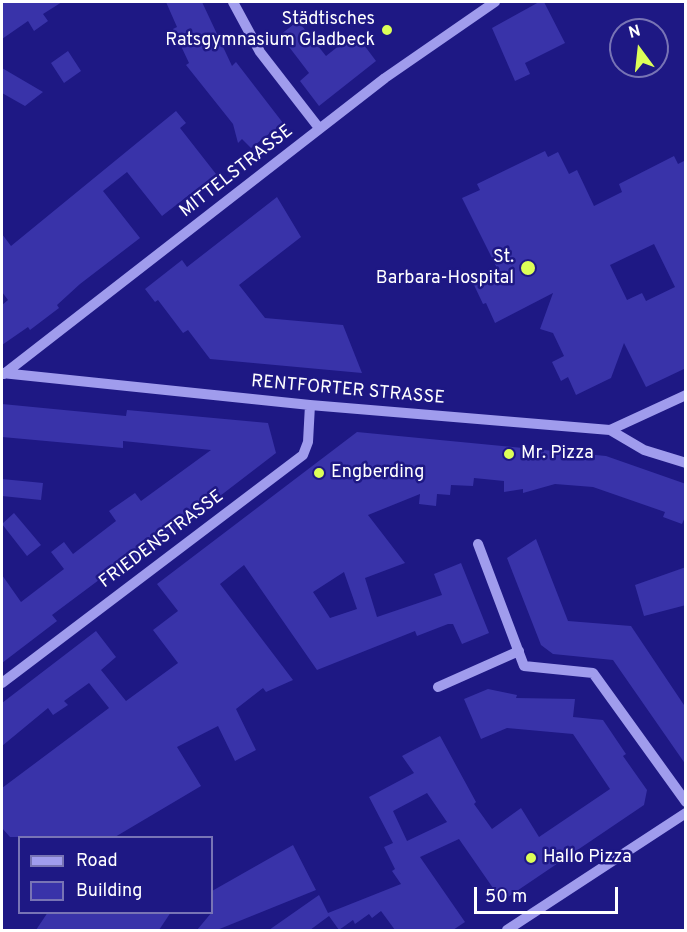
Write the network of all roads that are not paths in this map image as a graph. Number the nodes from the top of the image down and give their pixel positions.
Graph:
1 (233, 2) edge
2 (495, 2) edge
3 (319, 128) junction
4 (3, 374) edge
5 (686, 395) edge
6 (310, 405) junction
7 (610, 430) junction
8 (686, 463) edge
9 (478, 544) dead end
10 (519, 651) junction
11 (2, 683) edge
12 (438, 687) dead end
13 (686, 802) edge
14 (686, 813) edge
15 (507, 930) edge

1 - 3 street
2 - 3 street, MITTELSTRASSE
3 - 4 street, MITTELSTRASSE
4 - 6 street, RENTFORTER STRASSE
5 - 7 street
6 - 7 street, RENTFORTER STRASSE
6 - 11 street, FRIEDENSTRASSE
7 - 8 street, RENTFORTER STRASSE
9 - 10 street
10 - 12 street
10 - 13 street
14 - 15 street

